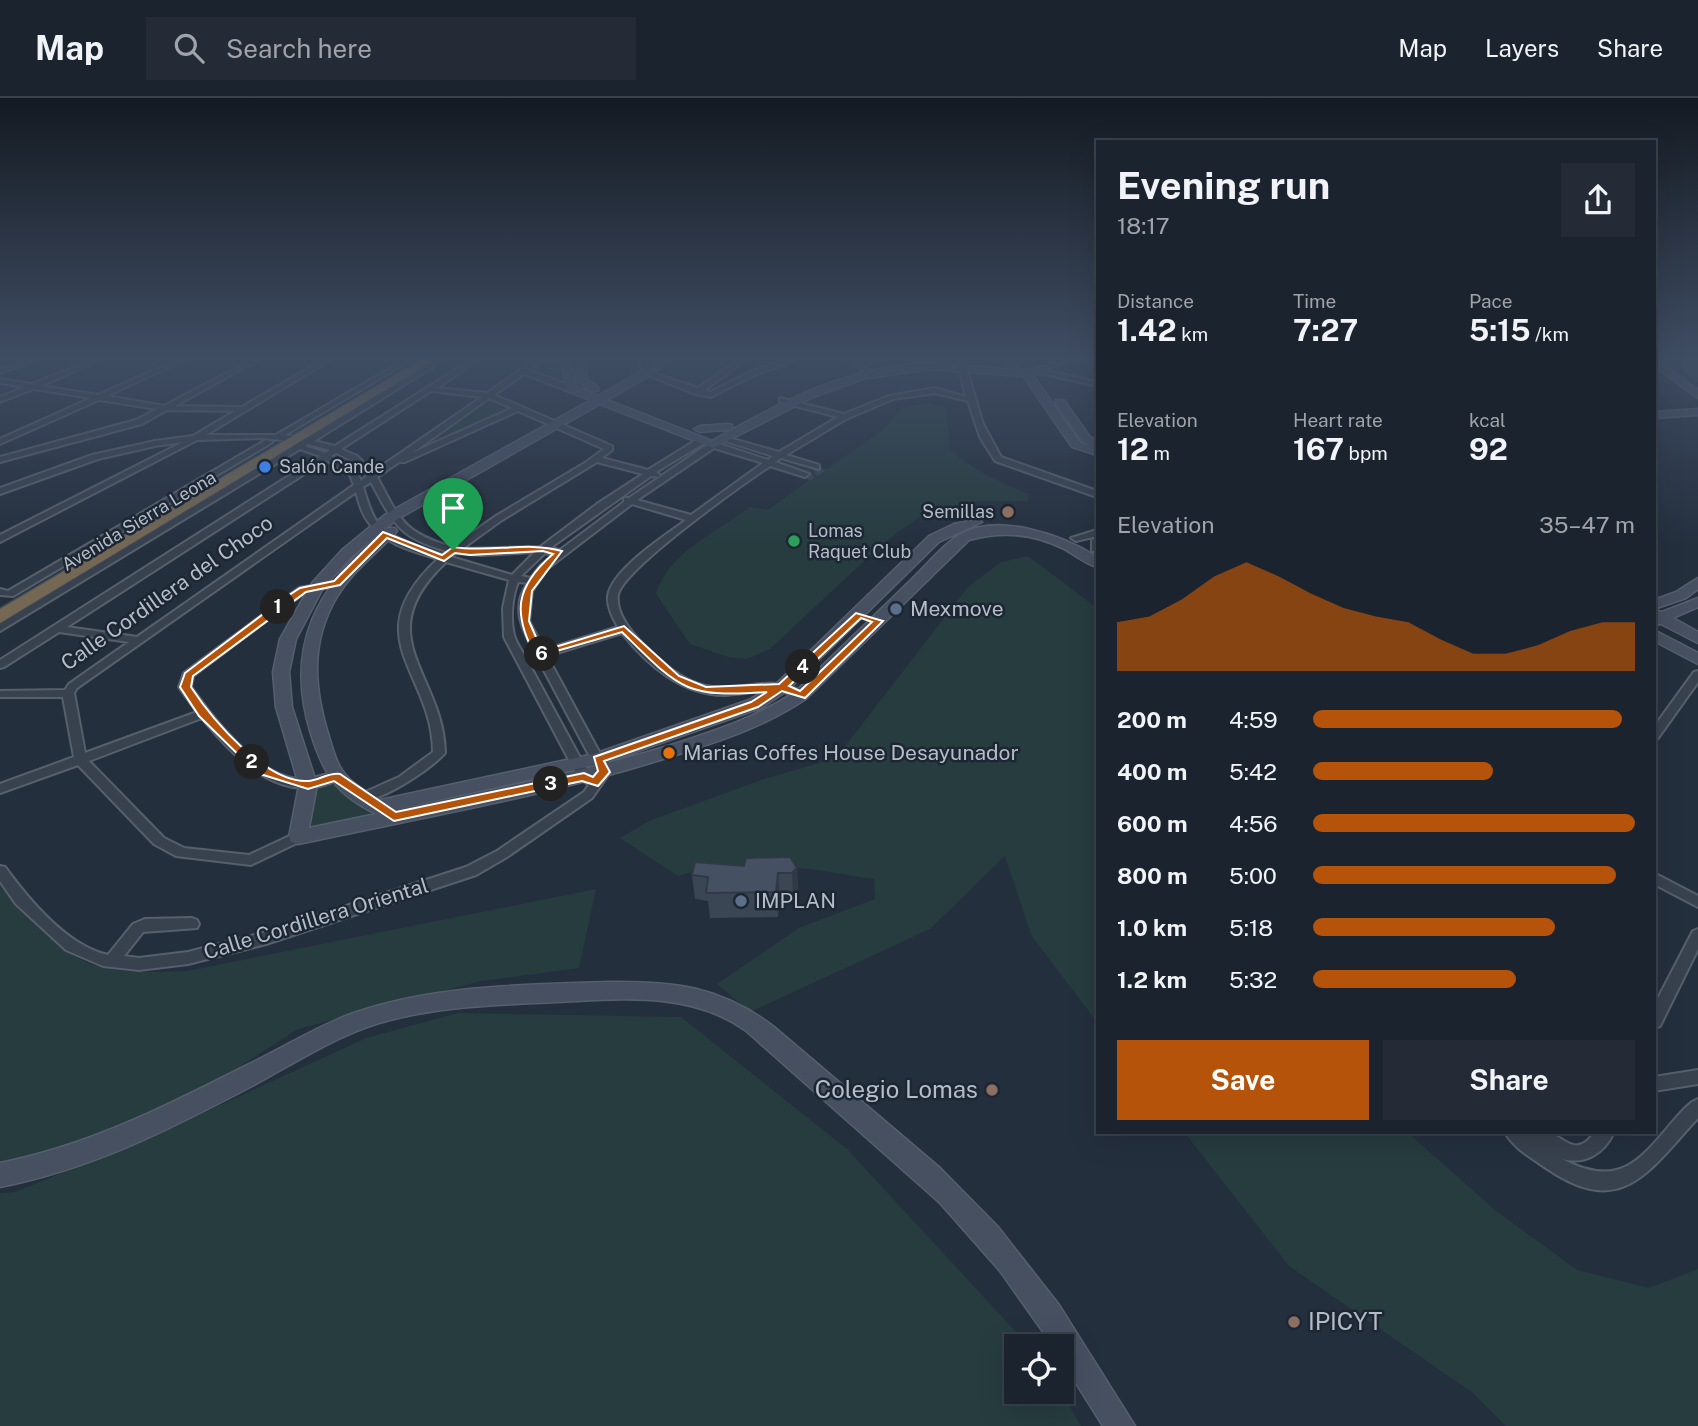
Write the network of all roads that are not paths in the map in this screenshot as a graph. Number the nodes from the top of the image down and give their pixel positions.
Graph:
1 (31, 422) edge
2 (43, 422) edge
3 (139, 422) edge
4 (208, 422) edge
5 (221, 422) edge
6 (315, 422) edge
7 (320, 422) edge
8 (322, 422) edge
9 (325, 422) edge
10 (377, 422) edge
11 (448, 422) edge
12 (487, 422) edge
13 (552, 422) edge
14 (568, 422) edge
15 (667, 422) edge
16 (747, 422) edge
17 (838, 422) edge
18 (980, 422) edge
19 (1059, 422) edge
20 (1071, 422) edge
21 (561, 426) junction
22 (727, 432) junction
23 (700, 435) junction
24 (0, 436) edge
25 (194, 439) junction
26 (713, 439) junction
27 (289, 441) junction
28 (0, 442) edge
29 (177, 444) junction
30 (1096, 444) edge
31 (160, 449) junction
32 (335, 449) junction
33 (1096, 452) edge
34 (324, 455) junction
35 (775, 456) junction
36 (595, 459) junction
37 (0, 460) edge
38 (765, 462) junction
39 (388, 463) junction
40 (816, 467) dead end
41 (371, 474) junction
42 (652, 474) junction
43 (805, 474) dead end
44 (665, 477) junction
45 (359, 485) junction
46 (210, 487) junction
47 (0, 493) edge
48 (1096, 494) edge
49 (617, 497) junction
50 (631, 501) junction
51 (694, 519) junction
52 (395, 521) junction
53 (999, 525) junction
54 (0, 531) edge
55 (381, 531) junction
56 (0, 539) edge
57 (1096, 547) edge
58 (1096, 547) edge
59 (543, 548) junction
60 (453, 550) junction
61 (559, 553) junction
62 (444, 558) junction
63 (514, 580) junction
64 (532, 581) junction
65 (1698, 582) edge
66 (337, 583) junction
67 (317, 586) junction
68 (1681, 595) junction
69 (3, 598) edge
70 (1698, 602) edge
71 (859, 615) junction
72 (1656, 615) edge
73 (0, 617) edge
74 (878, 621) junction
75 (0, 628) edge
76 (55, 628) junction
77 (624, 629) junction
78 (1656, 636) edge
79 (1698, 638) edge
80 (139, 640) junction
81 (539, 655) junction
82 (1698, 659) edge
83 (521, 661) junction
84 (0, 665) edge
85 (1698, 674) edge
86 (782, 687) junction
87 (68, 693) junction
88 (0, 694) edge
89 (801, 695) junction
90 (203, 714) junction
91 (1656, 732) edge
92 (80, 759) junction
93 (591, 771) junction
94 (336, 776) junction
95 (308, 785) junction
96 (0, 789) edge
97 (371, 802) junction
98 (394, 817) junction
99 (298, 837) junction
100 (0, 871) edge
101 (1656, 879) edge
102 (1698, 902) edge
103 (192, 925) dead end
104 (1698, 935) edge
105 (112, 961) junction
106 (1656, 1017) edge
107 (1698, 1077) edge
108 (1656, 1084) edge
109 (1698, 1107) edge
110 (1516, 1134) edge
111 (1536, 1134) edge
112 (1604, 1134) edge
113 (0, 1175) edge
114 (1120, 1426) edge

1 - 24 street
2 - 28 street
3 - 37 street
4 - 29 street
5 - 25 street
6 - 27 street, Avenida Sierra Leona
7 - 27 highway, Avenida Sierra Leona
8 - 27 highway, Avenida Sierra Leona
9 - 27 street, Avenida Sierra Leona
10 - 32 street
11 - 39 street, Calle Cordillera del Choco
12 - 39 street, Calle Cordillera del Choco
13 - 21 street
14 - 21 street
15 - 23 street
16 - 22 street
17 - 35 street
18 - 48 street
19 - 33 street
20 - 30 street
21 - 36 street
21 - 52 street
22 - 23 street
22 - 26 street
22 - 35 street
23 - 26 street
23 - 42 street
25 - 27 street
25 - 29 street
26 - 38 street
26 - 44 street
27 - 29 street
27 - 32 street
27 - 34 street
27 - 46 highway, Avenida Sierra Leona
27 - 69 street, Avenida Sierra Leona
27 - 75 street, Avenida Sierra Leona
29 - 31 street
29 - 47 street
29 - 56 street
31 - 47 street
31 - 54 street
32 - 34 street
32 - 41 street
34 - 45 street
34 - 76 street
35 - 38 street
35 - 40 street
36 - 42 street
36 - 60 street
38 - 43 street
38 - 51 street
39 - 41 street, Calle Cordillera del Choco
41 - 45 street, Calle Cordillera del Choco
41 - 52 street
42 - 44 street
42 - 49 street
44 - 50 street
45 - 55 street
45 - 80 street, Calle Cordillera del Choco
46 - 69 highway, Avenida Sierra Leona
46 - 73 highway, Avenida Sierra Leona
49 - 50 street
49 - 59 street
50 - 51 street
50 - 61 street
51 - 77 street
52 - 55 street
52 - 60 street
53 - 57 street
53 - 58 street
53 - 71 street
53 - 74 street
55 - 62 street
55 - 66 street
55 - 67 street
59 - 60 street
59 - 61 street
59 - 63 street
60 - 62 street
61 - 64 street
62 - 63 street
62 - 97 street
63 - 64 street
63 - 83 street
64 - 81 street
65 - 68 street
66 - 67 street
66 - 94 street
67 - 90 street
67 - 95 street
68 - 70 street
68 - 72 street
70 - 72 street
71 - 74 street
71 - 86 street
72 - 79 street
74 - 89 street
76 - 80 street
76 - 84 street
77 - 81 street
77 - 86 street
78 - 82 street
80 - 87 street, Calle Cordillera del Choco
81 - 83 street
81 - 93 street
83 - 93 street
85 - 91 street
86 - 89 street
86 - 93 street
87 - 88 street
87 - 92 street, Calle Cordillera del Choco
89 - 93 street
90 - 92 street
90 - 95 street
92 - 96 street
92 - 99 street
93 - 97 street
93 - 98 street
93 - 105 street, Calle Cordillera Oriental
94 - 95 street
94 - 97 street
95 - 99 street
97 - 98 street
98 - 99 street
100 - 105 street, Calle Cordillera Oriental
101 - 102 street
103 - 105 street
104 - 106 street
107 - 108 street
109 - 110 street
111 - 112 street
113 - 114 street

